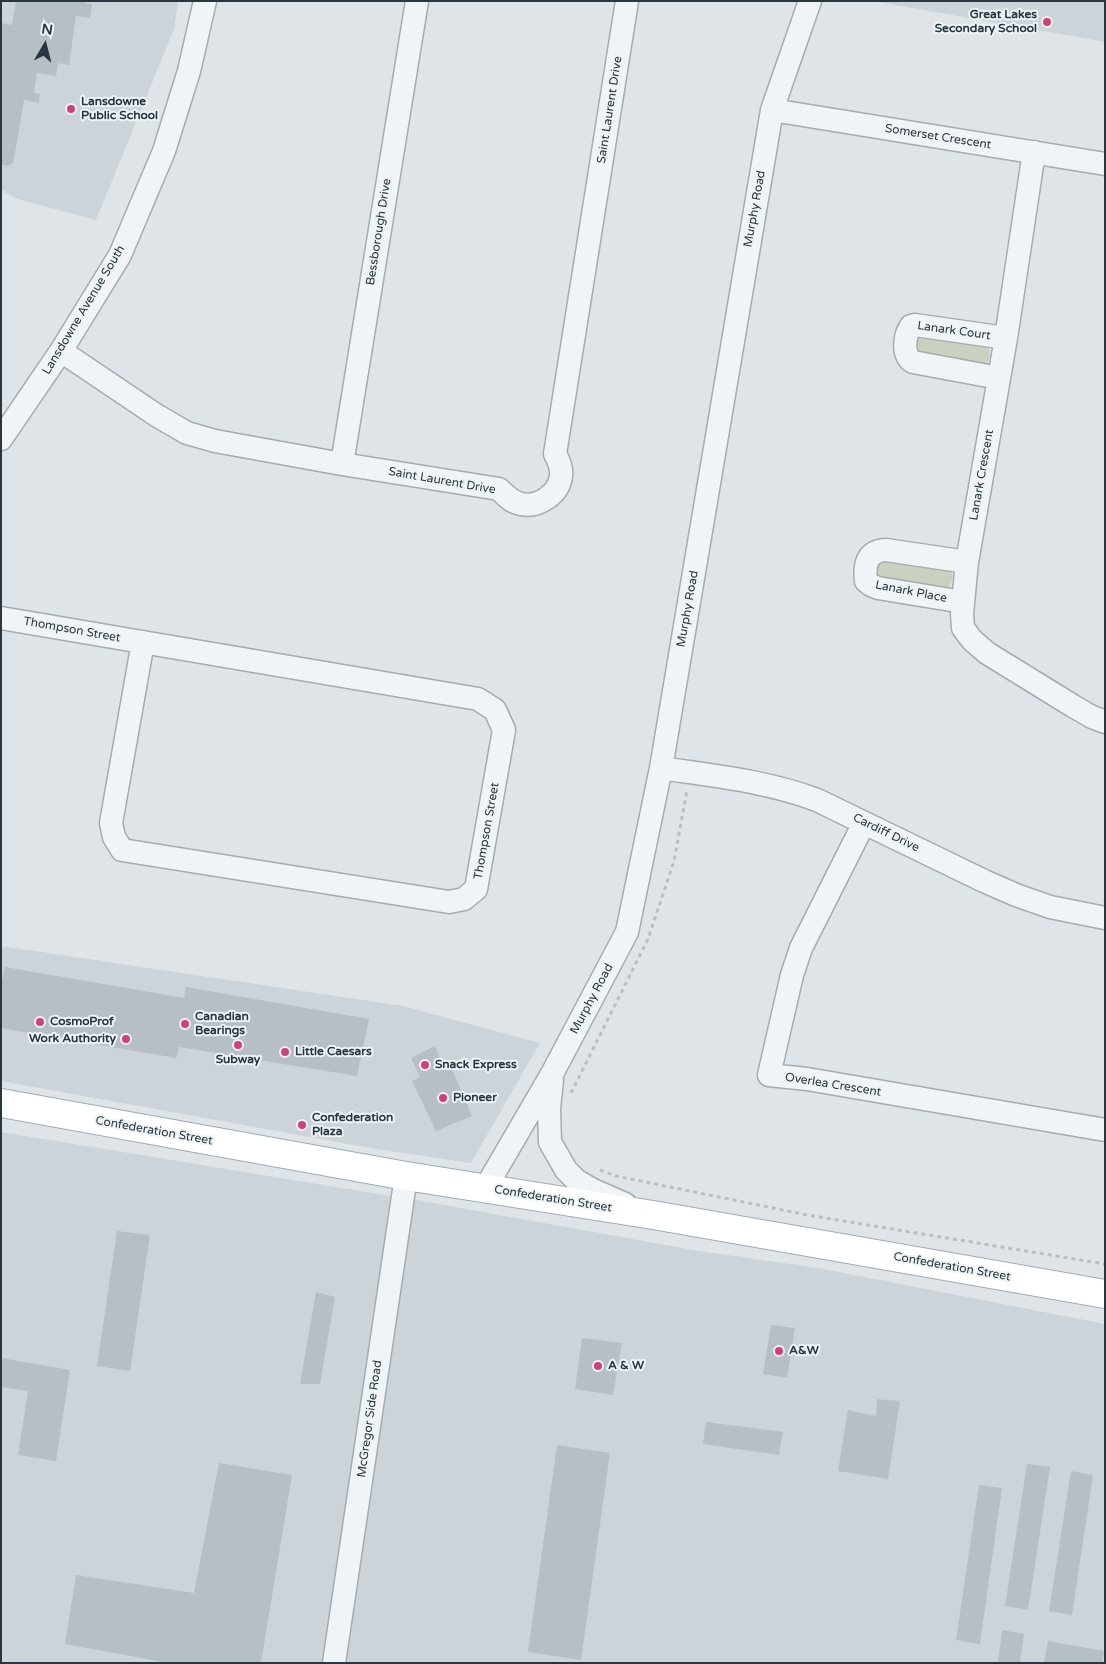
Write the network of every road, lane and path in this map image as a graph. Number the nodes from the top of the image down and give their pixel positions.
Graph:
1 (205, 1) edge
2 (416, 1) edge
3 (627, 1) edge
4 (810, 1) edge
5 (772, 110) junction
6 (1034, 152) junction
7 (1105, 164) edge
8 (1006, 338) junction
9 (61, 351) junction
10 (999, 378) junction
11 (1, 439) edge
12 (342, 464) junction
13 (967, 562) junction
14 (963, 602) junction
15 (1, 618) edge
16 (143, 642) junction
17 (1105, 722) edge
18 (661, 768) junction
19 (690, 772) junction
20 (864, 823) junction
21 (1105, 918) edge
22 (554, 1072) junction
23 (569, 1101) dead end
24 (1, 1103) edge
25 (1105, 1130) edge
26 (591, 1167) dead end
27 (406, 1176) junction
28 (486, 1187) junction
29 (653, 1215) junction
30 (1105, 1264) edge
31 (1105, 1294) edge
32 (334, 1663) edge

1 - 9 street, Lansdowne Avenue South
2 - 12 street, Bessborough Drive
3 - 12 street, Saint Laurent Drive
4 - 5 street, Murphy Road
5 - 6 street, Somerset Crescent
5 - 18 street, Murphy Road
6 - 7 street, Somerset Crescent
6 - 8 street, Lanark Crescent
8 - 10 street, Lanark Crescent
8 - 10 street, Lanark Court
9 - 11 street, Lansdowne Avenue South
9 - 12 street, Saint Laurent Drive
10 - 13 street, Lanark Crescent
13 - 14 street, Lanark Crescent
13 - 14 street, Lanark Place
14 - 17 street, Lanark Crescent
15 - 16 street, Thompson Street
16 - 16 street, Thompson Street
18 - 19 street, Cardiff Drive
18 - 22 street, Murphy Road
19 - 20 street, Cardiff Drive
19 - 23 path
20 - 21 street, Cardiff Drive
20 - 25 street, Overlea Crescent
22 - 28 street, Murphy Road
22 - 29 street
24 - 27 main road, Confederation Street
26 - 30 path
27 - 28 main road, Confederation Street
27 - 32 street, McGregor Side Road
28 - 29 main road, Confederation Street
29 - 31 main road, Confederation Street

